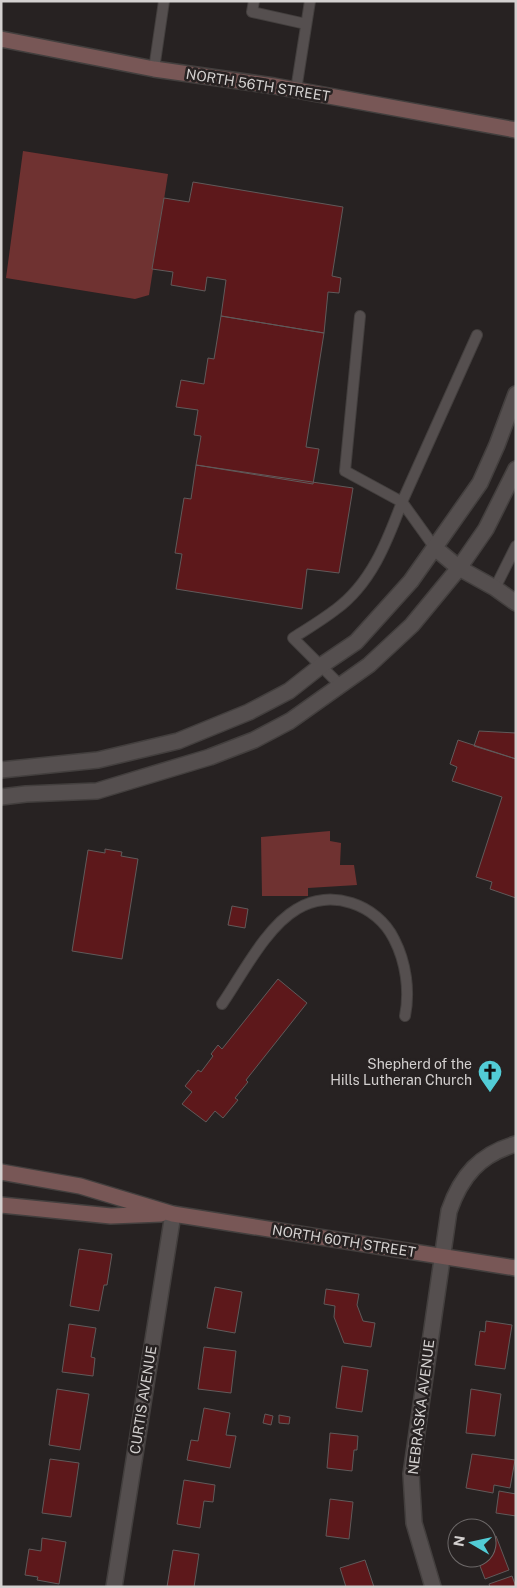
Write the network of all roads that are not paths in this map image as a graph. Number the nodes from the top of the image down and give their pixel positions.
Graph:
1 (164, 1) edge
2 (254, 1) edge
3 (310, 1) edge
4 (306, 24) junction
5 (1, 39) edge
6 (154, 69) junction
7 (296, 90) junction
8 (516, 130) edge
9 (360, 316) dead end
10 (477, 335) dead end
11 (516, 394) edge
12 (516, 469) edge
13 (402, 502) junction
14 (516, 546) edge
15 (434, 548) junction
16 (459, 568) junction
17 (495, 588) junction
18 (516, 603) edge
19 (322, 665) junction
20 (340, 685) junction
21 (1, 770) edge
22 (1, 797) edge
23 (222, 1004) dead end
24 (405, 1016) dead end
25 (516, 1144) edge
26 (1, 1172) edge
27 (1, 1205) edge
28 (173, 1214) junction
29 (442, 1256) junction
30 (516, 1268) edge
31 (114, 1587) edge
32 (433, 1587) edge

1 - 6 lane
2 - 4 lane
3 - 4 lane
4 - 7 lane
5 - 6 main road, NORTH 56TH STREET
6 - 7 main road, NORTH 56TH STREET
7 - 8 main road, NORTH 56TH STREET
9 - 13 lane
10 - 13 lane
11 - 15 street
12 - 16 street
13 - 15 lane
13 - 19 lane
14 - 17 lane
15 - 16 street
15 - 19 street
16 - 17 street
16 - 20 street
17 - 18 street
19 - 20 lane
19 - 21 street
20 - 22 street
23 - 24 lane
25 - 29 street, NEBRASKA AVENUE
26 - 28 main road, NORTH 60TH STREET
27 - 28 main road, NORTH 60TH STREET
28 - 29 main road, NORTH 60TH STREET
28 - 31 street, CURTIS AVENUE
29 - 30 main road, NORTH 60TH STREET
29 - 32 street, NEBRASKA AVENUE

